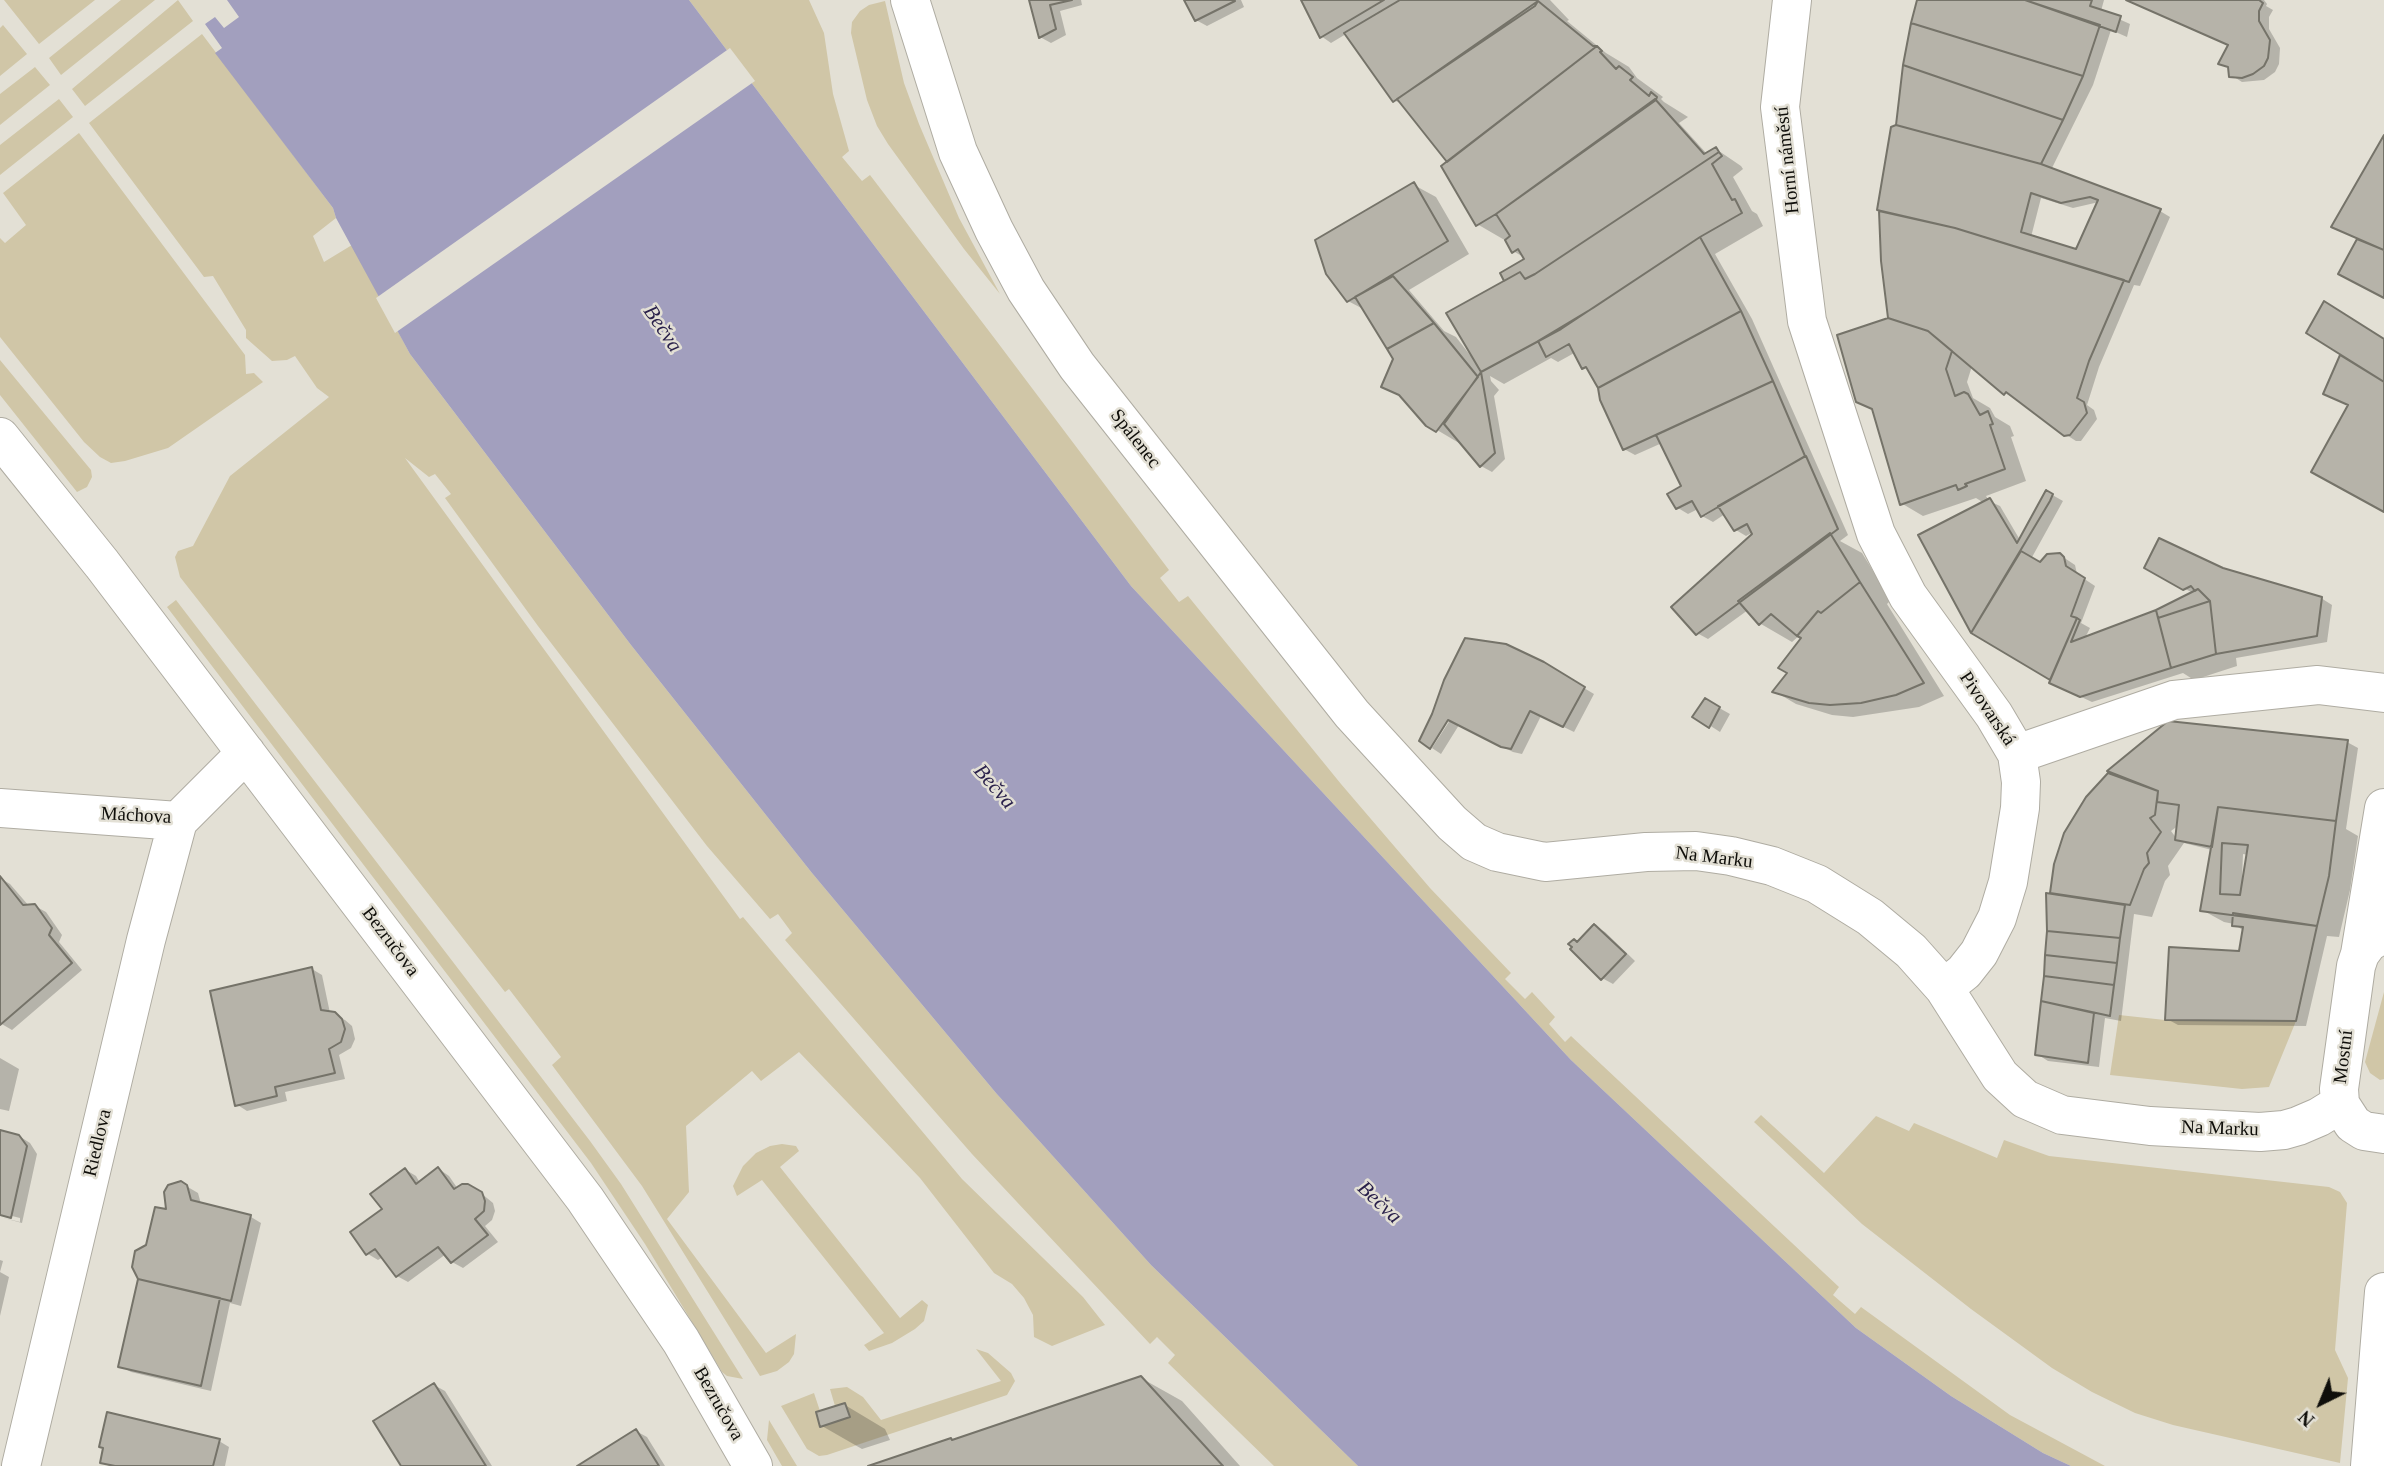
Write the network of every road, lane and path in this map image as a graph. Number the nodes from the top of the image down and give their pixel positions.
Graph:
1 (910, 0) edge
2 (1792, 0) edge
3 (1807, 321) joint
4 (0, 437) edge
5 (2384, 693) edge
6 (246, 752) junction
7 (2017, 754) junction
8 (0, 807) edge
9 (2384, 808) edge
10 (178, 821) junction
11 (1452, 823) joint
12 (2372, 943) edge
13 (1944, 988) junction
14 (2340, 1104) junction
15 (2384, 1134) edge
16 (2384, 1292) edge
17 (21, 1466) edge
18 (753, 1466) edge
19 (2370, 1466) edge

1 - 11 street, Spálenec
2 - 3 street, Horní náměstí
3 - 7 street, Pivovarská
4 - 6 street, Bezručova
5 - 7 street, Pivovarská
6 - 10 street, Máchova
6 - 18 street, Bezručova
7 - 13 street
8 - 10 street, Máchova
9 - 12 street, Mostní
10 - 17 street, Riedlova
11 - 13 street, Na Marku
12 - 14 street, Mostní
13 - 14 street, Na Marku
14 - 15 street, Mostní
16 - 19 street

